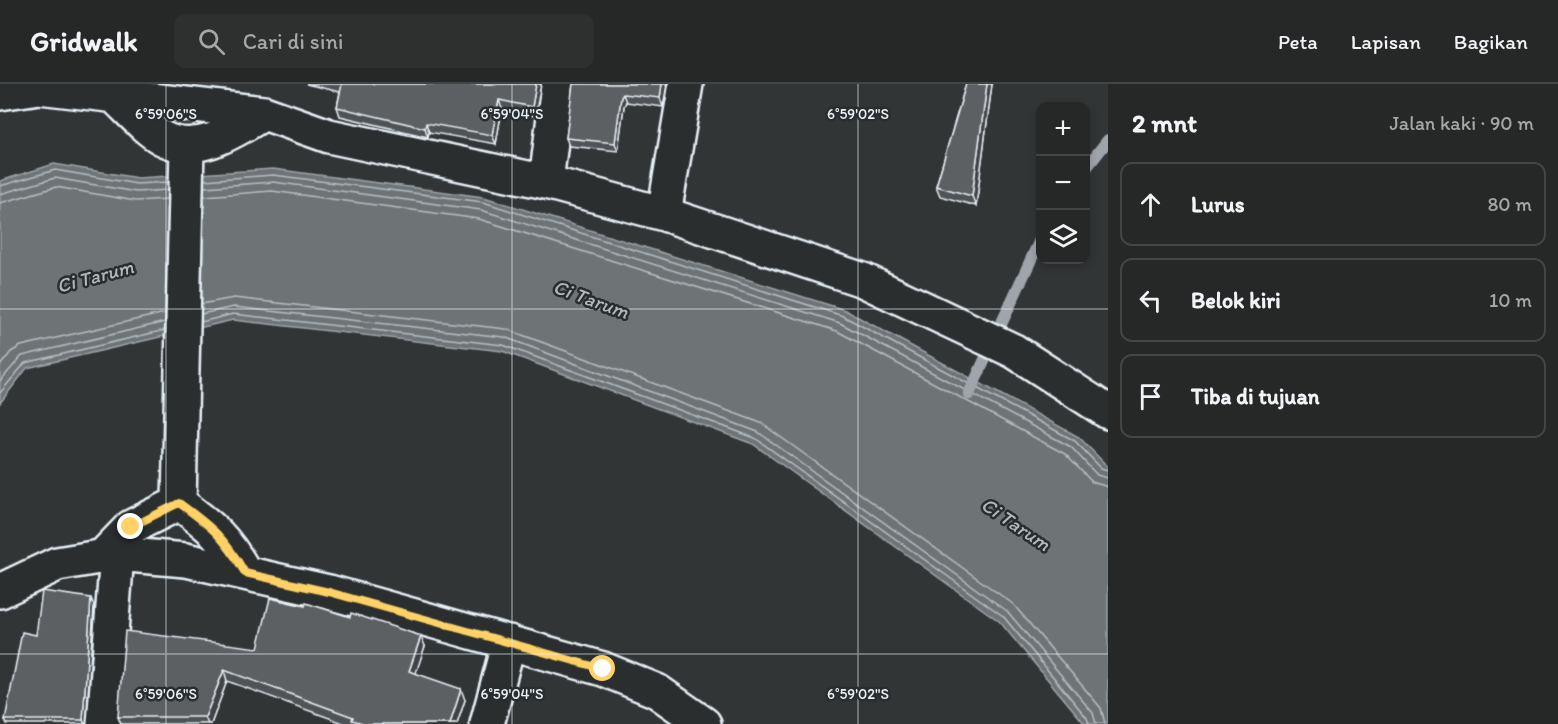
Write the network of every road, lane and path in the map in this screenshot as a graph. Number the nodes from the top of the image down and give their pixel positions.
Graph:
1 (558, 84) edge
2 (686, 84) edge
3 (0, 93) edge
4 (113, 94) junction
5 (264, 113) junction
6 (187, 147) junction
7 (546, 182) junction
8 (664, 214) junction
9 (1108, 412) edge
10 (179, 503) junction
11 (109, 555) junction
12 (245, 573) junction
13 (0, 591) edge
14 (509, 642) junction
15 (104, 724) edge
16 (487, 724) edge
17 (704, 724) edge

1 - 7 street
2 - 8 street
3 - 4 street
4 - 5 street
4 - 6 street
5 - 6 street
5 - 7 street
6 - 10 street
7 - 8 street
8 - 9 street
10 - 11 street
10 - 12 street
11 - 12 street
11 - 13 street
11 - 15 street
12 - 14 street
14 - 16 street
14 - 17 street

